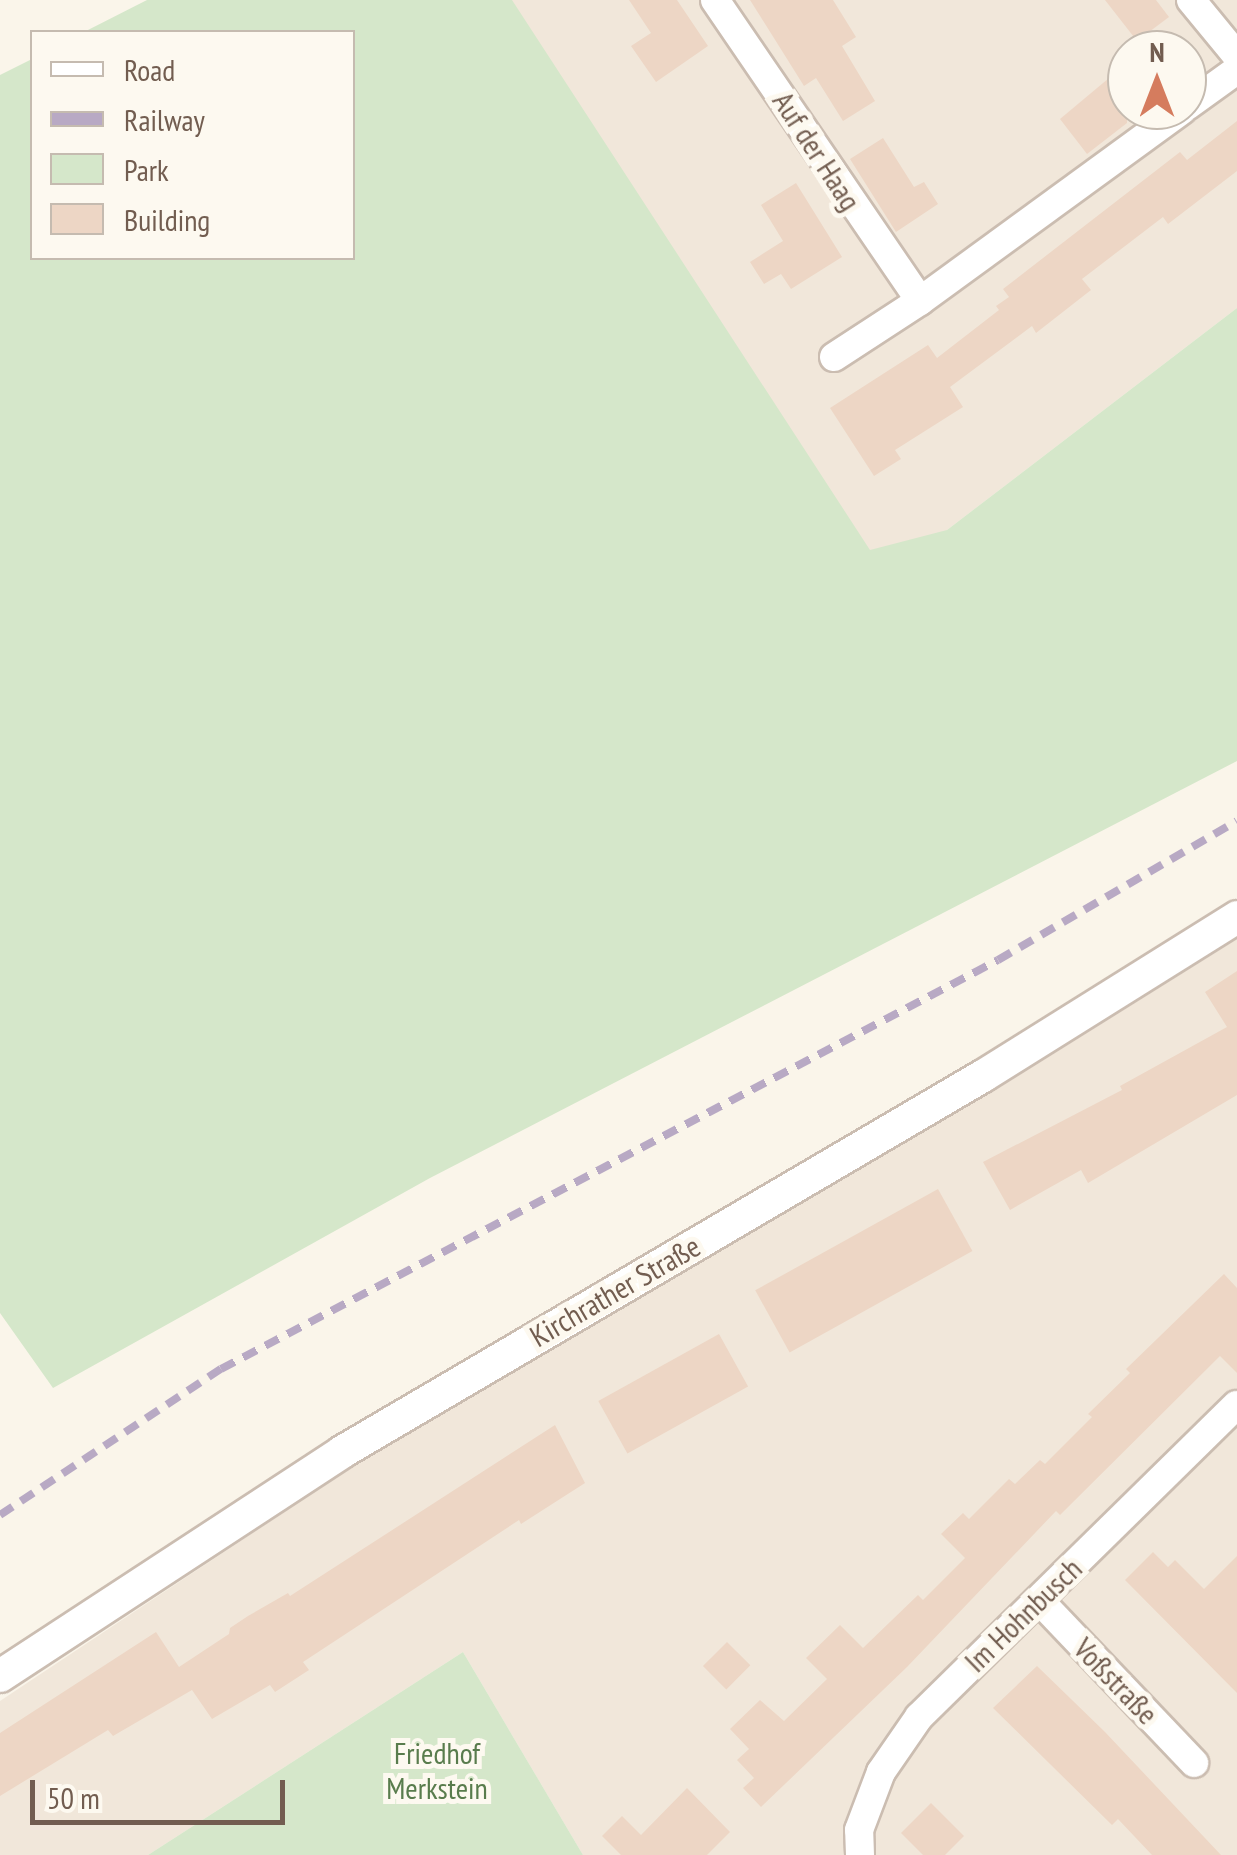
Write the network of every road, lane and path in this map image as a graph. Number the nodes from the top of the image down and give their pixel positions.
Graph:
1 (715, 0) edge
2 (1190, 0) edge
3 (1237, 56) edge
4 (1237, 70) edge
5 (1207, 92) edge
6 (1155, 130) edge
7 (920, 301) junction
8 (834, 357) dead end
9 (1237, 917) edge
10 (1237, 1405) edge
11 (1038, 1600) junction
12 (0, 1676) edge
13 (1194, 1763) dead end
14 (860, 1855) edge

1 - 7 street, Auf der Haag
2 - 3 street
4 - 5 street
6 - 7 street
7 - 8 street
9 - 12 street, Kirchrather Straße
10 - 11 street, Im Hohnbusch
11 - 13 street, Voßstraße
11 - 14 street, Im Hohnbusch

